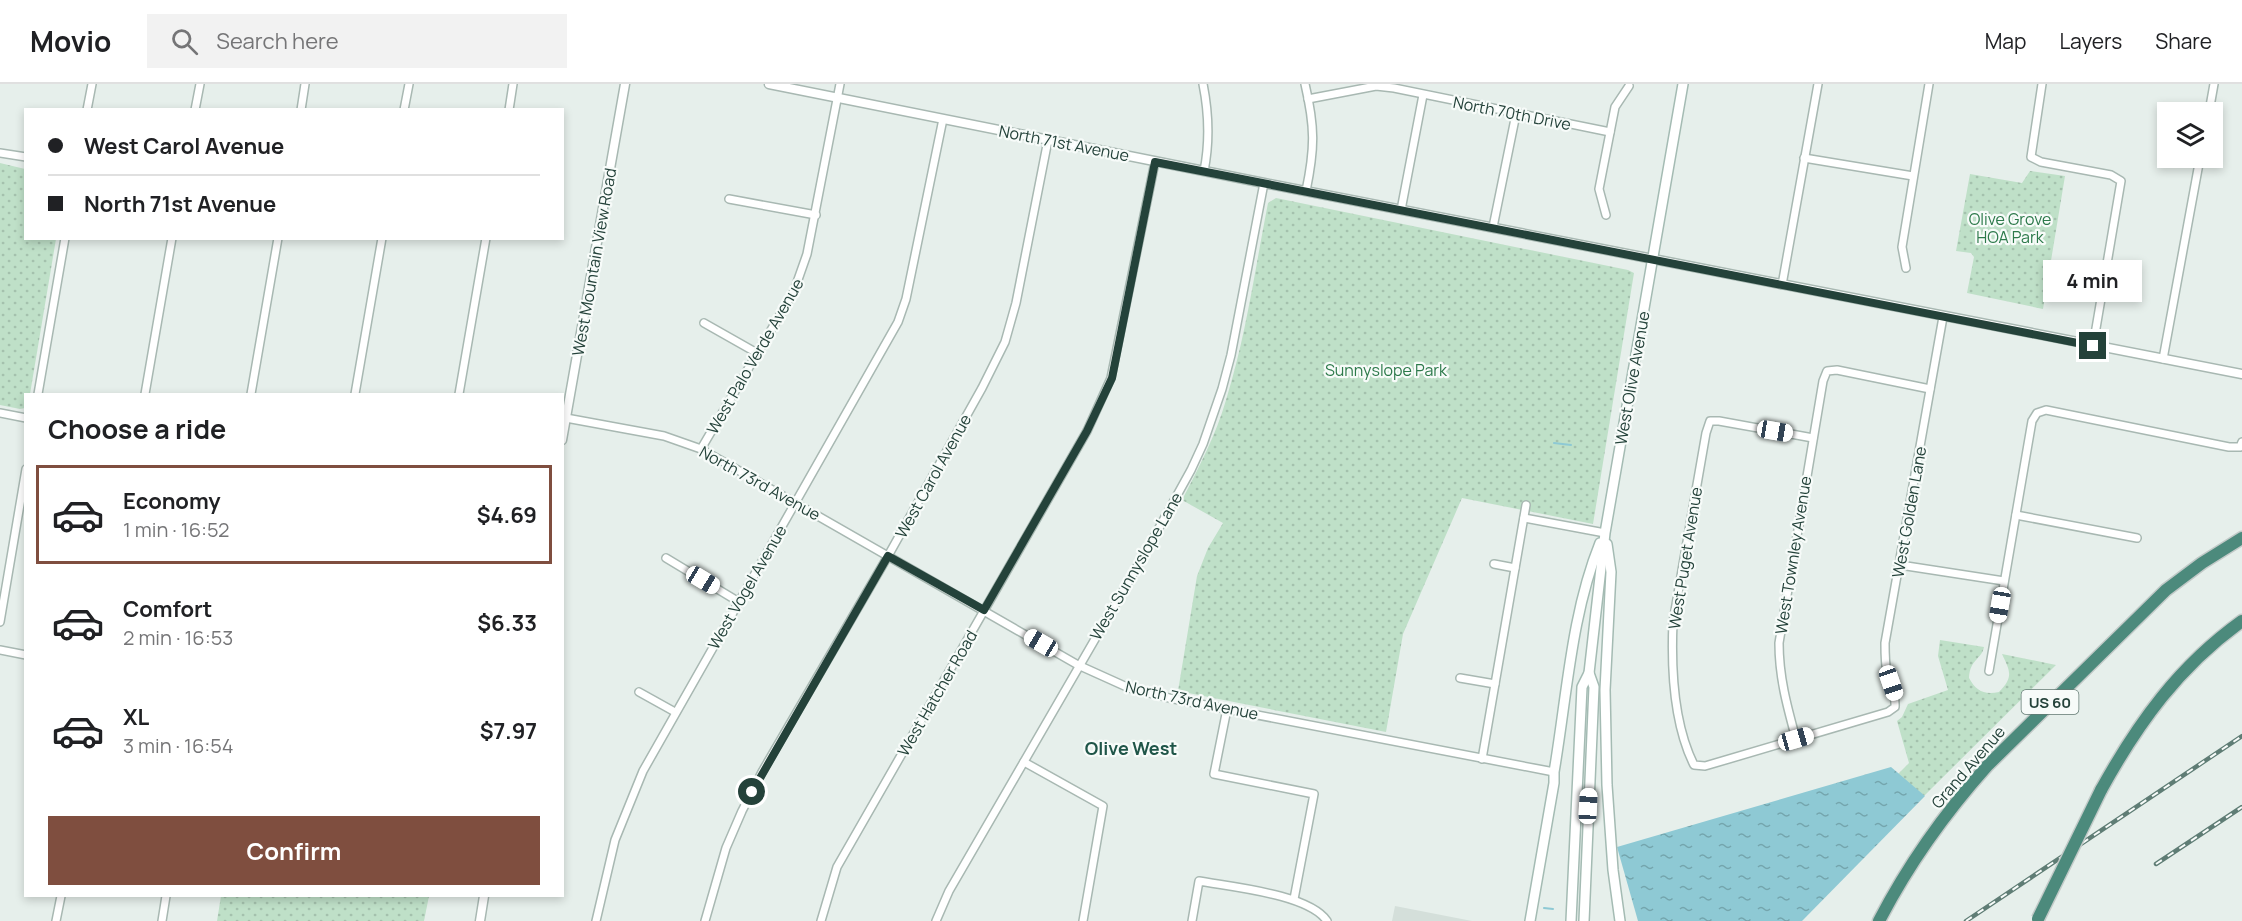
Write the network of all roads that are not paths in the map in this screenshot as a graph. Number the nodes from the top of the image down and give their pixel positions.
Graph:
1 (92, 84) edge
2 (200, 84) edge
3 (305, 84) edge
4 (409, 84) edge
5 (513, 84) edge
6 (625, 84) edge
7 (769, 84) edge
8 (840, 84) edge
9 (1203, 84) edge
10 (1305, 84) edge
11 (1683, 84) edge
12 (1818, 84) edge
13 (1929, 84) edge
14 (2042, 84) edge
15 (2214, 84) edge
16 (1629, 86) dead end
17 (1423, 95) junction
18 (838, 98) junction
19 (1308, 99) junction
20 (2211, 102) edge
21 (87, 108) edge
22 (195, 108) edge
23 (301, 108) edge
24 (404, 108) edge
25 (508, 108) edge
26 (1516, 114) junction
27 (943, 119) junction
28 (1610, 132) junction
29 (1048, 140) junction
30 (0, 153) edge
31 (24, 157) edge
32 (1804, 158) junction
33 (1155, 162) junction
34 (2198, 168) edge
35 (1204, 171) junction
36 (1913, 176) junction
37 (1264, 183) junction
38 (1305, 191) junction
39 (729, 200) dead end
40 (1401, 210) junction
41 (816, 215) junction
42 (1606, 215) dead end
43 (1493, 227) junction
44 (65, 240) edge
45 (172, 240) edge
46 (278, 240) edge
47 (382, 240) edge
48 (486, 240) edge
49 (1652, 258) junction
50 (1906, 268) dead end
51 (1782, 285) junction
52 (1943, 316) junction
53 (705, 323) dead end
54 (2093, 346) junction
55 (757, 353) junction
56 (2163, 358) junction
57 (2242, 374) edge
58 (1930, 389) junction
59 (38, 393) edge
60 (145, 393) edge
61 (251, 393) edge
62 (355, 393) edge
63 (459, 393) edge
64 (0, 413) edge
65 (24, 418) edge
66 (566, 418) junction
67 (564, 429) edge
68 (1813, 438) junction
69 (2241, 444) edge
70 (701, 449) junction
71 (24, 481) edge
72 (795, 502) junction
73 (1526, 505) dead end
74 (2016, 515) junction
75 (1524, 518) junction
76 (1605, 533) junction
77 (2137, 538) dead end
78 (2242, 538) edge
79 (888, 556) junction
80 (666, 558) dead end
81 (1494, 564) dead end
82 (1900, 565) junction
83 (1515, 568) junction
84 (2004, 581) junction
85 (739, 602) junction
86 (984, 610) junction
87 (2242, 621) edge
88 (0, 622) edge
89 (0, 650) edge
90 (24, 655) edge
91 (1078, 665) junction
92 (1989, 671) dead end
93 (1589, 672) junction
94 (1460, 678) dead end
95 (1495, 684) junction
96 (639, 692) dead end
97 (1227, 709) junction
98 (675, 712) junction
99 (1796, 739) junction
100 (1482, 759) junction
101 (1024, 762) junction
102 (1554, 772) junction
103 (61, 897) edge
104 (166, 897) edge
105 (484, 897) edge
106 (1294, 899) junction
107 (2037, 920) edge
108 (56, 921) edge
109 (162, 921) edge
110 (480, 921) edge
111 (596, 921) edge
112 (705, 921) edge
113 (821, 921) edge
114 (936, 921) edge
115 (1083, 921) edge
116 (1192, 921) edge
117 (1327, 921) edge
118 (1530, 921) edge
119 (1571, 921) edge
120 (1584, 921) edge
121 (1620, 921) edge
122 (1879, 921) edge

1 - 21 street
2 - 22 street
3 - 23 street
4 - 24 street
5 - 25 street
6 - 66 street, West Mountain View Road
7 - 18 street, North 71st Avenue
8 - 18 street, West Palo Verde Avenue
9 - 35 street
10 - 19 street
11 - 49 main road, West Olive Avenue
12 - 32 street
13 - 36 street
14 - 54 street
15 - 20 street
16 - 28 street
17 - 19 street, North 70th Drive
17 - 26 street, North 70th Drive
17 - 40 street
18 - 27 street, North 71st Avenue
18 - 41 street, West Palo Verde Avenue
19 - 38 street
26 - 28 street, North 70th Drive
26 - 43 street
27 - 29 street, North 71st Avenue
27 - 72 street, West Vogel Avenue
28 - 42 street
29 - 33 street, North 71st Avenue
29 - 79 street, West Carol Avenue
30 - 31 street
32 - 36 street
32 - 51 street
33 - 35 street, North 71st Avenue
33 - 86 street, West Hatcher Road
34 - 56 street
35 - 37 street, North 71st Avenue
36 - 50 street
37 - 38 street, North 71st Avenue
37 - 91 street, West Sunnyslope Lane
38 - 40 street, North 71st Avenue
39 - 41 street
40 - 43 street, North 71st Avenue
41 - 55 street, West Palo Verde Avenue
43 - 49 street, North 71st Avenue
44 - 59 street
45 - 60 street
46 - 61 street
47 - 62 street
48 - 63 street
49 - 51 street, North 71st Avenue
49 - 76 main road, West Olive Avenue
51 - 52 street, North 71st Avenue
52 - 54 street, North 71st Avenue
52 - 58 street, West Golden Lane
53 - 55 street
54 - 56 street, North 71st Avenue
55 - 70 street, West Palo Verde Avenue
56 - 57 street, North 71st Avenue
58 - 68 street, West Townley Avenue
58 - 82 street, West Golden Lane
64 - 65 street
66 - 67 street, West Mountain View Road
66 - 70 street, North 73rd Avenue
68 - 99 street, West Townley Avenue
68 - 99 street, West Puget Avenue
69 - 74 street
70 - 72 street, North 73rd Avenue
71 - 88 street
72 - 79 street, North 73rd Avenue
72 - 85 street, West Vogel Avenue
73 - 75 street
74 - 77 street
74 - 84 street
75 - 76 street
75 - 83 street
76 - 93 main road, West Olive Avenue
76 - 102 main road
76 - 121 main road
78 - 122 highway, Grand Avenue / US 60
79 - 86 street, North 73rd Avenue
79 - 112 street, West Carol Avenue
80 - 85 street
81 - 83 street
82 - 84 street
82 - 99 street, West Golden Lane
83 - 95 street
84 - 92 street
85 - 98 street, West Vogel Avenue
86 - 91 street, North 73rd Avenue
86 - 113 street, West Hatcher Road
87 - 107 highway, bridge
89 - 90 street
91 - 97 street, North 73rd Avenue
91 - 101 street, West Sunnyslope Lane
93 - 119 main road, West Olive Avenue
93 - 120 main road, West Olive Avenue
94 - 95 street
95 - 100 street
96 - 98 street
97 - 100 street, North 73rd Avenue
97 - 106 street
98 - 111 street, West Vogel Avenue
100 - 102 street, North 73rd Avenue
101 - 114 street, West Sunnyslope Lane
101 - 115 street
102 - 118 main road
103 - 108 street
104 - 109 street
105 - 110 street
106 - 116 street
106 - 117 street

